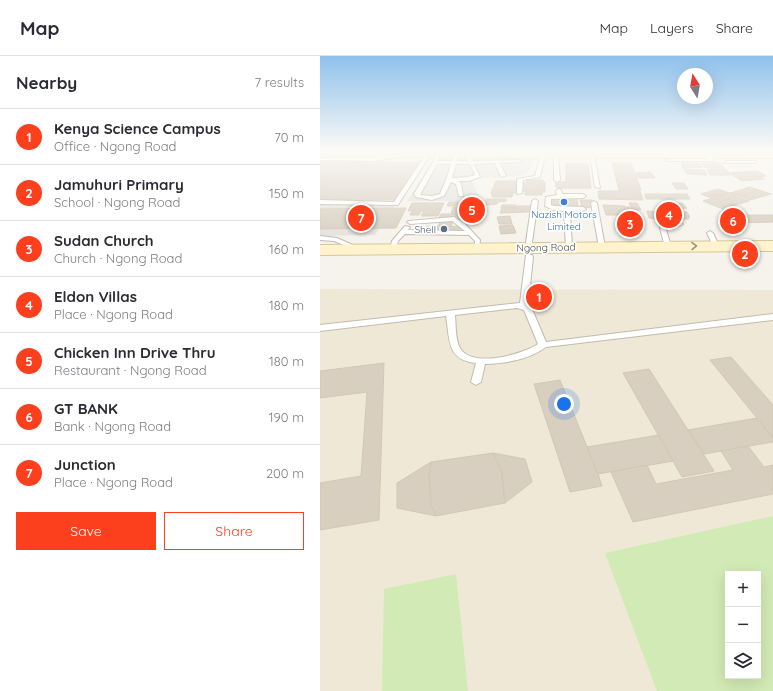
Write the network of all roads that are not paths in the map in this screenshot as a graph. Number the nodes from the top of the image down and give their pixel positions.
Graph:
1 (416, 180) edge
2 (424, 180) edge
3 (449, 180) junction
4 (456, 180) edge
5 (520, 180) edge
6 (597, 180) edge
7 (598, 186) dead end
8 (518, 193) dead end
9 (461, 195) dead end
10 (583, 196) dead end
11 (535, 201) dead end
12 (320, 202) edge
13 (594, 203) dead end
14 (568, 209) junction
15 (583, 209) dead end
16 (680, 224) dead end
17 (403, 232) junction
18 (471, 233) junction
19 (320, 238) edge
20 (773, 246) edge
21 (569, 247) junction
22 (602, 247) junction
23 (668, 247) junction
24 (477, 248) junction
25 (320, 250) edge
26 (361, 250) junction
27 (393, 250) junction
28 (529, 252) junction
29 (320, 256) edge
30 (773, 257) edge
31 (524, 307) junction
32 (450, 313) junction
33 (773, 317) edge
34 (320, 328) edge
35 (543, 345) junction
36 (481, 362) junction
37 (476, 382) dead end

1 - 12 lane
2 - 3 lane
3 - 4 lane
3 - 9 lane
5 - 8 lane
6 - 7 lane
10 - 14 lane
11 - 28 lane
13 - 22 lane
14 - 15 lane
14 - 21 lane
16 - 23 lane
17 - 18 lane
17 - 18 lane
17 - 27 lane
18 - 24 lane
19 - 26 lane
23 -> 20 main road, Ngong Road
21 - 22 main road, Ngong Road
21 - 28 main road, Ngong Road
22 - 23 main road, Ngong Road
24 - 27 main road, Ngong Road
24 - 28 main road, Ngong Road
25 - 26 main road, Ngong Road
26 - 27 main road, Ngong Road
28 - 29 main road, Ngong Road
28 - 30 main road, Ngong Road
28 - 31 lane
31 - 32 lane
31 - 35 lane
32 - 34 lane
32 - 36 lane
33 - 35 lane
35 - 36 lane
36 - 37 lane

